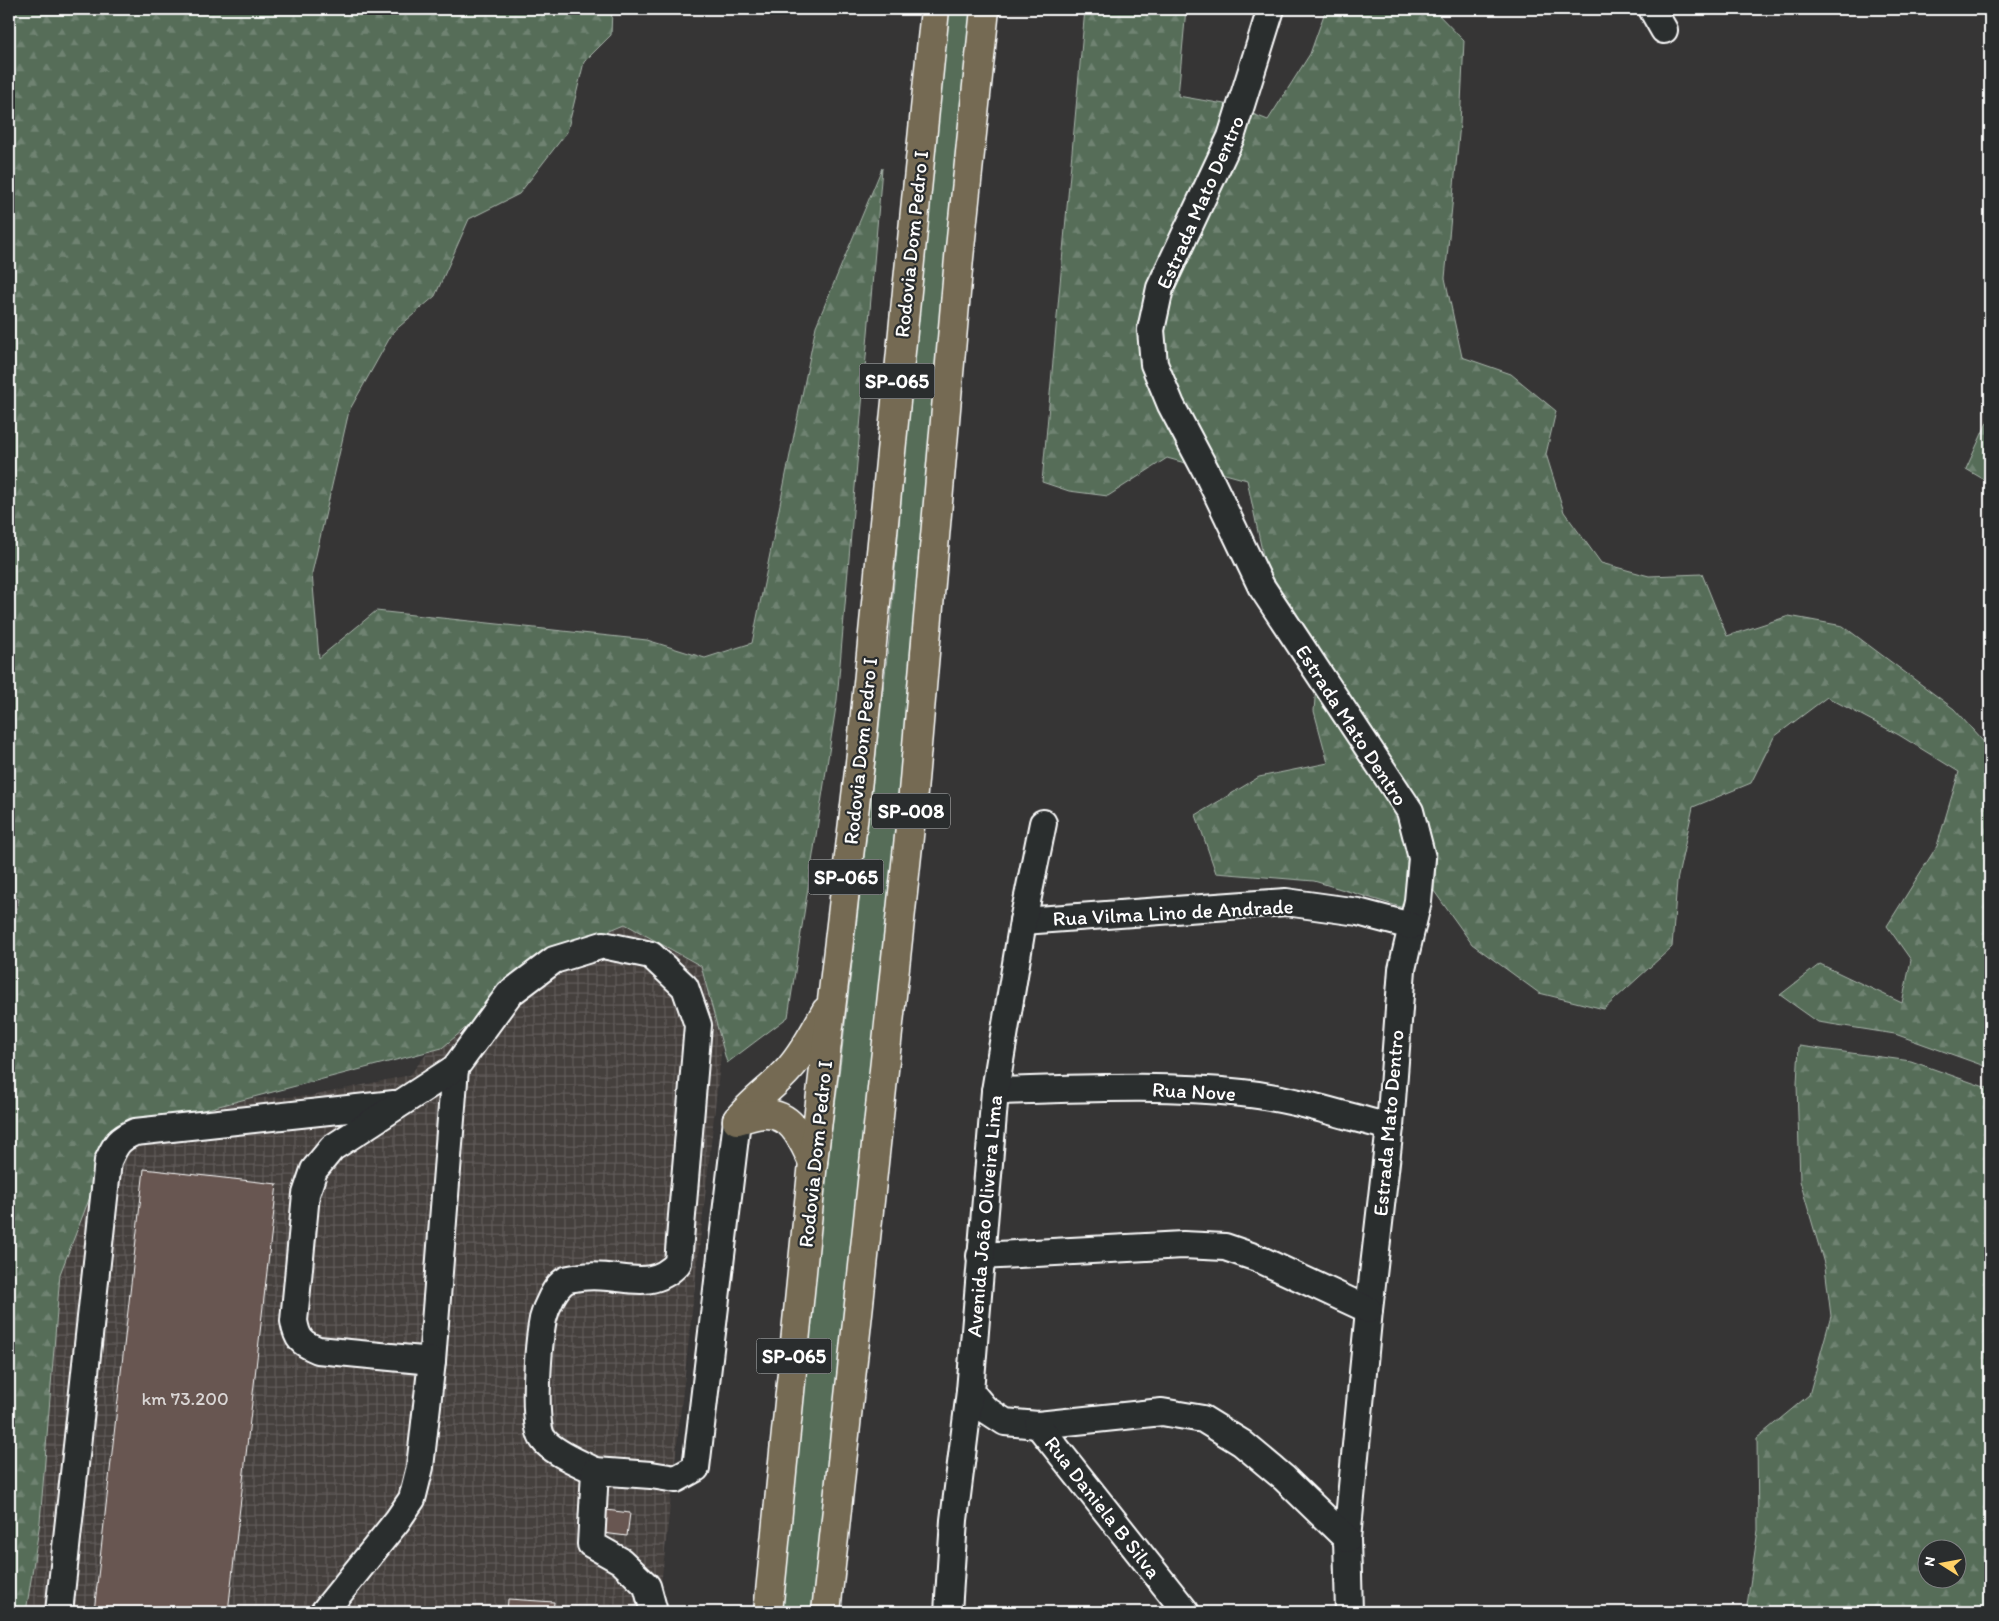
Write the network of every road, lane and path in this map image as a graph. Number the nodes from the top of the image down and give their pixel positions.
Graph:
1 (934, 9) edge
2 (985, 9) edge
3 (1272, 9) edge
4 (1043, 823) dead end
5 (1023, 921) junction
6 (1411, 926) junction
7 (831, 1001) junction
8 (455, 1068) junction
9 (995, 1091) junction
10 (399, 1104) junction
11 (737, 1120) junction
12 (1390, 1127) junction
13 (813, 1162) junction
14 (980, 1256) junction
15 (1369, 1310) junction
16 (432, 1361) junction
17 (970, 1391) junction
18 (1038, 1425) junction
19 (595, 1471) junction
20 (1347, 1539) junction
21 (59, 1612) edge
22 (324, 1612) edge
23 (654, 1612) edge
24 (768, 1612) edge
25 (826, 1612) edge
26 (948, 1612) edge
27 (1186, 1612) edge
28 (1349, 1612) edge

1 - 7 highway, Rodovia Dom Pedro I / SP-065
2 - 25 highway, SP-008
3 - 6 street, Estrada Mato Dentro
4 - 5 street, Avenida João Oliveira Lima
5 - 6 street, Rua Vilma Lino de Andrade
5 - 9 street, Avenida João Oliveira Lima
6 - 12 street, Estrada Mato Dentro
7 - 11 highway
7 - 13 highway, Rodovia Dom Pedro I / SP-065
8 - 10 street
8 - 16 street
8 - 19 street
9 - 12 street, Rua Nove
9 - 14 street, Avenida João Oliveira Lima
10 - 16 street
10 - 21 street
11 - 13 highway
11 - 19 street
12 - 15 street, Estrada Mato Dentro
13 - 24 highway, Rodovia Dom Pedro I / SP-065
14 - 15 street
14 - 17 street, Avenida João Oliveira Lima
15 - 20 street, Estrada Mato Dentro
16 - 22 street
17 - 18 street
17 - 26 street, Avenida João Oliveira Lima
18 - 20 street
18 - 27 street, Rua Daniela B Silva
19 - 23 street
20 - 28 street, Estrada Mato Dentro

